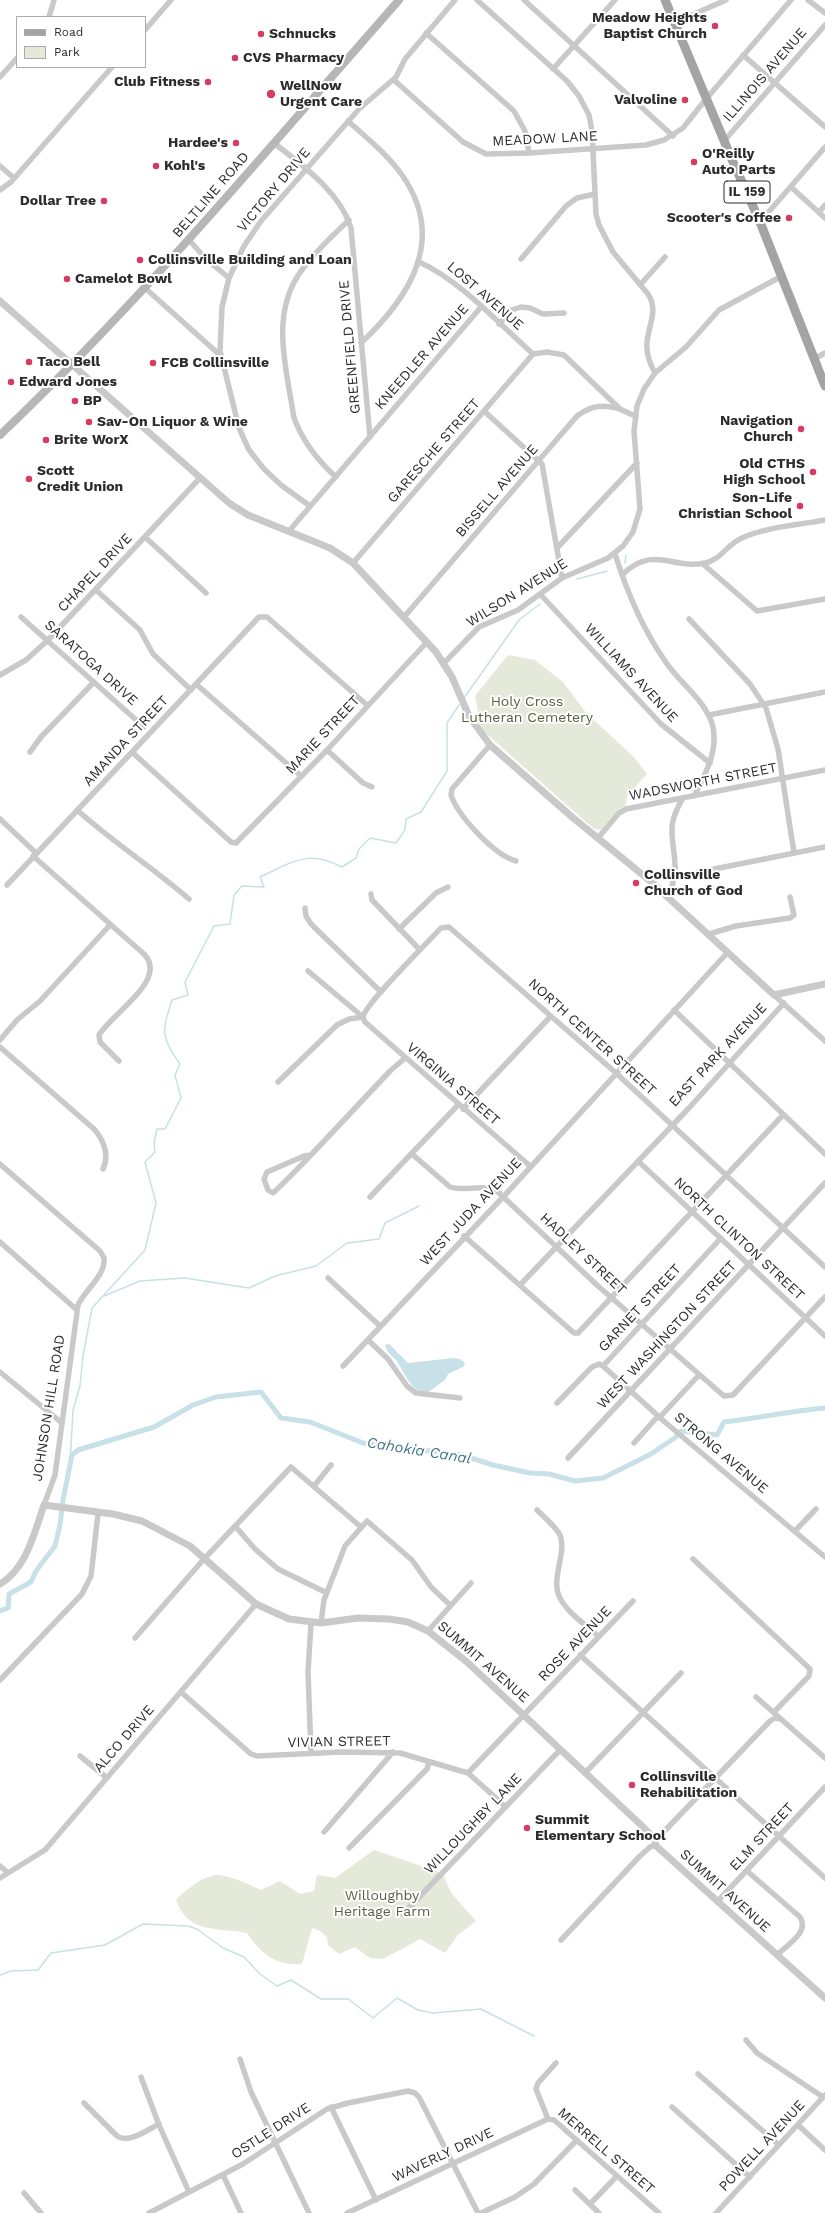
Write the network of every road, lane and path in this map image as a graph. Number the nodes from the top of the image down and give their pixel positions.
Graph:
1 (54, 0) edge
2 (171, 0) edge
3 (399, 0) edge
4 (454, 0) edge
5 (477, 0) edge
6 (524, 0) edge
7 (615, 0) edge
8 (665, 0) edge
9 (726, 0) edge
10 (791, 0) edge
11 (808, 0) edge
12 (825, 13) edge
13 (49, 16) edge
14 (674, 23) junction
15 (825, 25) edge
16 (146, 29) edge
17 (426, 33) junction
18 (575, 45) junction
19 (743, 55) junction
20 (16, 59) edge
21 (111, 68) edge
22 (553, 69) junction
23 (0, 77) edge
24 (394, 80) junction
25 (775, 83) junction
26 (706, 98) junction
27 (348, 121) junction
28 (825, 127) edge
29 (673, 136) junction
30 (724, 141) junction
31 (274, 143) junction
32 (825, 147) edge
33 (593, 149) junction
34 (528, 153) junction
35 (0, 166) edge
36 (306, 170) junction
37 (14, 178) junction
38 (791, 187) junction
39 (0, 190) edge
40 (595, 194) junction
41 (825, 205) edge
42 (819, 212) junction
43 (825, 218) edge
44 (348, 220) junction
45 (760, 222) junction
46 (189, 240) junction
47 (665, 257) dead end
48 (521, 259) dead end
49 (419, 262) junction
50 (782, 276) junction
51 (229, 278) junction
52 (640, 285) junction
53 (145, 288) junction
54 (0, 301) edge
55 (481, 307) junction
56 (564, 313) dead end
57 (499, 324) junction
58 (361, 343) junction
59 (825, 353) edge
60 (533, 354) junction
61 (221, 356) junction
62 (814, 359) junction
63 (72, 366) junction
64 (655, 374) junction
65 (825, 386) edge
66 (620, 409) junction
67 (484, 411) junction
68 (635, 416) junction
69 (0, 435) edge
70 (370, 437) junction
71 (540, 460) junction
72 (637, 463) junction
73 (336, 477) junction
74 (200, 478) junction
75 (310, 506) junction
76 (825, 520) edge
77 (288, 531) junction
78 (145, 537) junction
79 (557, 548) junction
80 (615, 554) junction
81 (353, 563) junction
82 (703, 564) junction
83 (622, 575) junction
84 (562, 578) junction
85 (96, 590) junction
86 (206, 593) dead end
87 (540, 594) junction
88 (825, 599) edge
89 (21, 617) dead end
90 (404, 617) junction
91 (689, 620) dead end
92 (48, 640) junction
93 (427, 642) junction
94 (444, 663) junction
95 (0, 675) edge
96 (94, 682) junction
97 (196, 684) junction
98 (191, 690) junction
99 (825, 692) edge
100 (764, 704) junction
101 (367, 705) junction
102 (709, 716) junction
103 (144, 727) dead end
104 (490, 745) junction
105 (327, 750) junction
106 (30, 752) dead end
107 (133, 753) junction
108 (710, 763) junction
109 (825, 770) edge
110 (302, 776) junction
111 (782, 778) junction
112 (372, 787) dead end
113 (694, 796) junction
114 (683, 798) junction
115 (77, 810) junction
116 (0, 819) edge
117 (598, 838) junction
118 (825, 847) edge
119 (794, 853) junction
120 (35, 855) junction
121 (516, 861) dead end
122 (674, 877) junction
123 (7, 885) dead end
124 (448, 887) dead end
125 (371, 894) dead end
126 (669, 897) junction
127 (790, 897) dead end
128 (189, 899) dead end
129 (305, 908) dead end
130 (110, 924) junction
131 (400, 929) junction
132 (709, 934) junction
133 (420, 950) junction
134 (728, 952) junction
135 (308, 971) dead end
136 (825, 984) edge
137 (381, 992) junction
138 (774, 995) junction
139 (784, 1003) junction
140 (674, 1010) junction
141 (552, 1016) junction
142 (363, 1017) junction
143 (0, 1040) edge
144 (825, 1041) edge
145 (0, 1047) edge
146 (405, 1058) junction
147 (119, 1061) dead end
148 (729, 1062) junction
149 (616, 1073) junction
150 (278, 1082) dead end
151 (458, 1105) junction
152 (463, 1109) junction
153 (783, 1115) junction
154 (672, 1125) junction
155 (412, 1154) junction
156 (825, 1154) edge
157 (311, 1155) junction
158 (638, 1161) junction
159 (0, 1164) edge
160 (530, 1166) junction
161 (103, 1169) dead end
162 (727, 1175) junction
163 (825, 1183) edge
164 (504, 1196) junction
165 (370, 1197) dead end
166 (693, 1212) junction
167 (783, 1228) junction
168 (464, 1236) junction
169 (721, 1238) junction
170 (0, 1242) edge
171 (557, 1246) junction
172 (749, 1264) junction
173 (825, 1267) edge
174 (328, 1278) dead end
175 (520, 1285) junction
176 (825, 1297) edge
177 (612, 1298) junction
178 (77, 1310) junction
179 (805, 1318) junction
180 (641, 1324) junction
181 (380, 1326) junction
182 (825, 1336) edge
183 (368, 1340) junction
184 (669, 1349) junction
185 (343, 1366) dead end
186 (604, 1366) junction
187 (0, 1372) edge
188 (699, 1375) junction
189 (630, 1391) junction
190 (460, 1398) dead end
191 (557, 1403) dead end
192 (659, 1417) junction
193 (62, 1423) junction
194 (634, 1443) dead end
195 (568, 1458) dead end
196 (330, 1465) dead end
197 (314, 1486) junction
198 (44, 1505) junction
199 (816, 1509) dead end
200 (537, 1510) dead end
201 (98, 1514) junction
202 (235, 1526) junction
203 (362, 1527) junction
204 (795, 1531) junction
205 (825, 1557) edge
206 (204, 1559) junction
207 (693, 1559) dead end
208 (471, 1583) dead end
209 (0, 1584) edge
210 (327, 1593) junction
211 (633, 1601) dead end
212 (256, 1604) junction
213 (450, 1605) junction
214 (311, 1623) junction
215 (321, 1623) junction
216 (428, 1631) junction
217 (598, 1636) junction
218 (135, 1638) dead end
219 (580, 1656) junction
220 (681, 1673) dead end
221 (0, 1680) edge
222 (181, 1692) junction
223 (756, 1697) dead end
224 (774, 1712) junction
225 (643, 1713) junction
226 (523, 1715) junction
227 (781, 1719) junction
228 (560, 1750) junction
229 (393, 1752) junction
230 (311, 1753) junction
231 (80, 1756) dead end
232 (825, 1758) edge
233 (429, 1762) junction
234 (468, 1773) junction
235 (586, 1773) junction
236 (107, 1778) junction
237 (714, 1780) junction
238 (825, 1787) edge
239 (506, 1807) junction
240 (324, 1832) dead end
241 (778, 1837) junction
242 (656, 1842) junction
243 (349, 1848) dead end
244 (0, 1866) edge
245 (747, 1871) junction
246 (7, 1872) junction
247 (0, 1878) edge
248 (825, 1878) edge
249 (717, 1902) junction
250 (403, 1914) dead end
251 (561, 1940) dead end
252 (777, 1955) junction
253 (825, 1998) edge
254 (746, 2040) dead end
255 (240, 2059) dead end
256 (556, 2063) dead end
257 (698, 2074) dead end
258 (141, 2077) dead end
259 (824, 2096) edge
260 (84, 2103) dead end
261 (331, 2107) junction
262 (672, 2107) dead end
263 (548, 2119) junction
264 (159, 2124) junction
265 (798, 2125) junction
266 (577, 2140) junction
267 (275, 2142) junction
268 (779, 2145) junction
269 (825, 2150) edge
270 (452, 2165) junction
271 (223, 2175) junction
272 (617, 2176) junction
273 (750, 2177) junction
274 (574, 2190) dead end
275 (189, 2192) junction
276 (24, 2193) dead end
277 (376, 2200) junction
278 (590, 2204) junction
279 (41, 2213) edge
280 (149, 2213) edge
281 (241, 2213) edge
282 (309, 2213) edge
283 (347, 2213) edge
284 (479, 2213) edge
285 (599, 2213) edge
286 (659, 2213) edge
287 (716, 2213) edge

1 - 13 street
2 - 16 street
3 - 31 main road, BELTLINE ROAD
4 - 17 street, VICTORY DRIVE
5 - 22 street
6 - 18 street
7 - 18 street
8 - 14 main road, IL 159
9 - 14 street
10 - 19 street, MEADOW LANE
11 - 12 street
14 - 26 main road, IL 159
15 - 25 street, ILLINOIS AVENUE
17 - 24 street, VICTORY DRIVE
17 - 34 street
18 - 22 street
18 - 29 street
19 - 25 street
19 - 26 street, MEADOW LANE
20 - 23 street
21 - 37 street
22 - 33 street
24 - 27 street, VICTORY DRIVE
24 - 34 street, MEADOW LANE
25 - 28 street
25 - 30 street, ILLINOIS AVENUE
26 - 29 street, MEADOW LANE
26 - 30 main road, IL 159
27 - 36 street, VICTORY DRIVE
27 - 49 street
29 - 33 street, MEADOW LANE
30 - 45 main road, IL 159
31 - 36 street, GREENFIELD DRIVE
31 - 46 main road, BELTLINE ROAD
32 - 38 street
33 - 34 street, MEADOW LANE
33 - 40 street
35 - 37 street
36 - 44 street, GREENFIELD DRIVE
36 - 51 street, VICTORY DRIVE
37 - 39 street
38 - 42 street
38 - 45 street
40 - 48 street
40 - 52 street
41 - 42 street
42 - 43 street
44 - 58 street, GREENFIELD DRIVE
44 - 73 street
45 - 50 main road, IL 159
46 - 51 street
46 - 53 main road, BELTLINE ROAD
47 - 52 street
49 - 55 street, LOST AVENUE
49 - 58 street
50 - 62 main road, IL 159
50 - 64 street, WILSON AVENUE
51 - 61 street, VICTORY DRIVE
52 - 64 street
53 - 61 street
53 - 63 main road, BELTLINE ROAD
54 - 63 street
55 - 57 street, LOST AVENUE
55 - 70 street, KNEEDLER AVENUE
56 - 57 street
57 - 60 street, LOST AVENUE
58 - 70 street, GREENFIELD DRIVE
59 - 62 street
60 - 66 street
60 - 67 street, GARESCHE STREET
61 - 75 street, VICTORY DRIVE
62 - 65 main road, IL 159
63 - 69 main road, BELTLINE ROAD
63 - 74 street
64 - 68 street, WILSON AVENUE
66 - 68 street
66 - 71 street, BISSELL AVENUE
67 - 71 street
67 - 81 street, GARESCHE STREET
68 - 72 street, WILSON AVENUE
70 - 73 street, KNEEDLER AVENUE
71 - 79 street
71 - 90 street, BISSELL AVENUE
72 - 79 street
72 - 80 street, WILSON AVENUE
73 - 75 street, KNEEDLER AVENUE
74 - 77 street
74 - 78 street, CHAPEL DRIVE
75 - 77 street, KNEEDLER AVENUE
76 - 82 street
77 - 81 street
78 - 85 street, CHAPEL DRIVE
78 - 86 street
79 - 84 street
80 - 83 street
80 - 84 street, WILSON AVENUE
81 - 90 street
82 - 83 street
82 - 88 street
83 - 102 street
84 - 87 street, WILSON AVENUE
85 - 92 street, CHAPEL DRIVE
85 - 98 street
87 - 94 street, WILSON AVENUE
87 - 108 street, WILLIAMS AVENUE
89 - 92 street, SARATOGA DRIVE
90 - 93 street
91 - 100 street
92 - 95 street, CHAPEL DRIVE
92 - 96 street, SARATOGA DRIVE
93 - 94 street
93 - 101 street, MARIE STREET
94 - 104 street
96 - 103 street, SARATOGA DRIVE
96 - 106 street
97 - 98 street, AMANDA STREET
97 - 101 street, AMANDA STREET
97 - 110 street
98 - 107 street, AMANDA STREET
99 - 100 street
100 - 102 street
100 - 111 street
101 - 105 street, MARIE STREET
102 - 108 street
104 - 117 street
104 - 121 street
105 - 110 street, MARIE STREET
105 - 112 street
107 - 110 street, MARIE STREET
107 - 115 street, AMANDA STREET
108 - 113 street
109 - 111 street, WADSWORTH STREET
111 - 113 street, WADSWORTH STREET
111 - 119 street
113 - 114 street, WADSWORTH STREET
114 - 117 street, WADSWORTH STREET
114 - 122 street
115 - 120 street, AMANDA STREET
115 - 128 street
116 - 120 street
117 - 126 street
118 - 119 street
119 - 122 street
120 - 123 street, AMANDA STREET
120 - 130 street
122 - 126 street
124 - 131 street
125 - 131 street
126 - 132 street
127 - 132 street
129 - 137 street
130 - 143 street
130 - 147 street
131 - 133 street
132 - 134 street
133 - 137 street
133 - 141 street, NORTH CENTER STREET
134 - 138 street
134 - 140 street, WEST JUDA AVENUE
135 - 142 street, VIRGINIA STREET
136 - 138 street, EAST PARK AVENUE
137 - 142 street
138 - 139 street
139 - 144 street
139 - 148 street, EAST PARK AVENUE
140 - 148 street
140 - 149 street, WEST JUDA AVENUE
141 - 149 street, NORTH CENTER STREET
141 - 152 street
142 - 146 street, VIRGINIA STREET
142 - 150 street
145 - 161 street
146 - 151 street, VIRGINIA STREET
146 - 157 street
148 - 153 street
148 - 154 street, EAST PARK AVENUE
149 - 154 street, NORTH CENTER STREET
149 - 160 street, WEST JUDA AVENUE
151 - 152 street, VIRGINIA STREET
151 - 155 street
152 - 160 street, VIRGINIA STREET
153 - 156 street
153 - 162 street
154 - 158 street, EAST PARK AVENUE
154 - 162 street, NORTH CENTER STREET
155 - 164 street, HADLEY STREET
155 - 165 street
157 - 157 street
158 - 166 street, NORTH CLINTON STREET
158 - 171 street, EAST PARK AVENUE
159 - 178 street, JOHNSON HILL ROAD
160 - 164 street, WEST JUDA AVENUE
162 - 166 street
162 - 167 street, NORTH CENTER STREET
163 - 167 street, WEST WASHINGTON STREET
164 - 168 street, WEST JUDA AVENUE
164 - 171 street, HADLEY STREET
166 - 169 street, NORTH CLINTON STREET
166 - 177 street
167 - 172 street, WEST WASHINGTON STREET
167 - 173 street, NORTH CENTER STREET
168 - 175 street
168 - 181 street, WEST JUDA AVENUE
169 - 172 street, NORTH CLINTON STREET
169 - 180 street, GARNET STREET
170 - 178 street
171 - 175 street, EAST PARK AVENUE
171 - 177 street, HADLEY STREET
172 - 179 street, NORTH CLINTON STREET
172 - 184 street, WEST WASHINGTON STREET
174 - 181 street
175 - 177 street
176 - 179 street
177 - 180 street, HADLEY STREET
178 - 193 street, JOHNSON HILL ROAD
179 - 182 street, NORTH CLINTON STREET
179 - 188 street, HADLEY STREET
180 - 184 street, HADLEY STREET
180 - 186 street, GARNET STREET
181 - 183 street, WEST JUDA AVENUE
183 - 185 street, WEST JUDA AVENUE
183 - 190 street
184 - 188 street, HADLEY STREET
184 - 189 street, WEST WASHINGTON STREET
186 - 189 street, STRONG AVENUE
186 - 191 street, GARNET STREET
187 - 193 street
188 - 192 street
189 - 192 street, STRONG AVENUE
189 - 195 street, WEST WASHINGTON STREET
192 - 194 street
192 - 204 street, STRONG AVENUE
193 - 198 street, JOHNSON HILL ROAD
196 - 197 street
197 - 202 street
197 - 203 street
198 - 201 street, SUMMIT AVENUE
198 - 209 street, JOHNSON HILL ROAD
199 - 204 street
200 - 217 street
201 - 206 street, SUMMIT AVENUE
201 - 221 street
202 - 206 street
202 - 210 street
203 - 210 street
203 - 213 street
204 - 205 street, STRONG AVENUE
206 - 212 street, SUMMIT AVENUE
206 - 218 street
207 - 224 street
208 - 213 street
210 - 215 street
211 - 217 street, ROSE AVENUE
212 - 214 street, SUMMIT AVENUE
212 - 222 street, ALCO DRIVE
213 - 216 street
214 - 215 street, SUMMIT AVENUE
214 - 230 street
215 - 216 street, SUMMIT AVENUE
216 - 226 street, SUMMIT AVENUE
217 - 219 street, ROSE AVENUE
219 - 225 street
219 - 226 street, ROSE AVENUE
220 - 225 street
222 - 230 street, VIVIAN STREET
222 - 236 street, ALCO DRIVE
223 - 224 street
224 - 227 street
225 - 235 street
225 - 237 street
226 - 228 street, SUMMIT AVENUE
226 - 234 street, ROSE AVENUE
227 - 232 street
227 - 237 street
228 - 235 street, SUMMIT AVENUE
228 - 239 street, WILLOUGHBY LANE
229 - 230 street, VIVIAN STREET
229 - 233 street, VIVIAN STREET
229 - 240 street
231 - 236 street
233 - 234 street, VIVIAN STREET
233 - 243 street
234 - 239 street, VIVIAN STREET
235 - 242 street, SUMMIT AVENUE
236 - 246 street, ALCO DRIVE
237 - 241 street
237 - 242 street
238 - 241 street, ELM STREET
239 - 250 street, WILLOUGHBY LANE
241 - 245 street, ELM STREET
241 - 248 street
242 - 249 street, SUMMIT AVENUE
242 - 251 street
244 - 246 street
245 - 249 street, ELM STREET
245 - 252 street
246 - 247 street, ALCO DRIVE
249 - 252 street, SUMMIT AVENUE
252 - 253 street, SUMMIT AVENUE
254 - 259 street
255 - 267 street
256 - 263 street, MERRELL STREET
257 - 268 street
258 - 264 street
259 - 265 street, POWELL AVENUE
260 - 264 street
261 - 267 street, OSTLE DRIVE
261 - 270 street, OSTLE DRIVE
261 - 277 street
262 - 273 street
263 - 266 street, MERRELL STREET
263 - 270 street, WAVERLY DRIVE
264 - 275 street
265 - 268 street, POWELL AVENUE
265 - 269 street
266 - 272 street, MERRELL STREET
266 - 284 street
267 - 271 street, OSTLE DRIVE
267 - 282 street
268 - 273 street, POWELL AVENUE
270 - 277 street, WAVERLY DRIVE
270 - 284 street
271 - 275 street, OSTLE DRIVE
271 - 281 street
272 - 278 street
272 - 286 street, MERRELL STREET
273 - 287 street, POWELL AVENUE
274 - 278 street
275 - 280 street, OSTLE DRIVE
276 - 279 street
277 - 283 street, WAVERLY DRIVE
278 - 285 street

